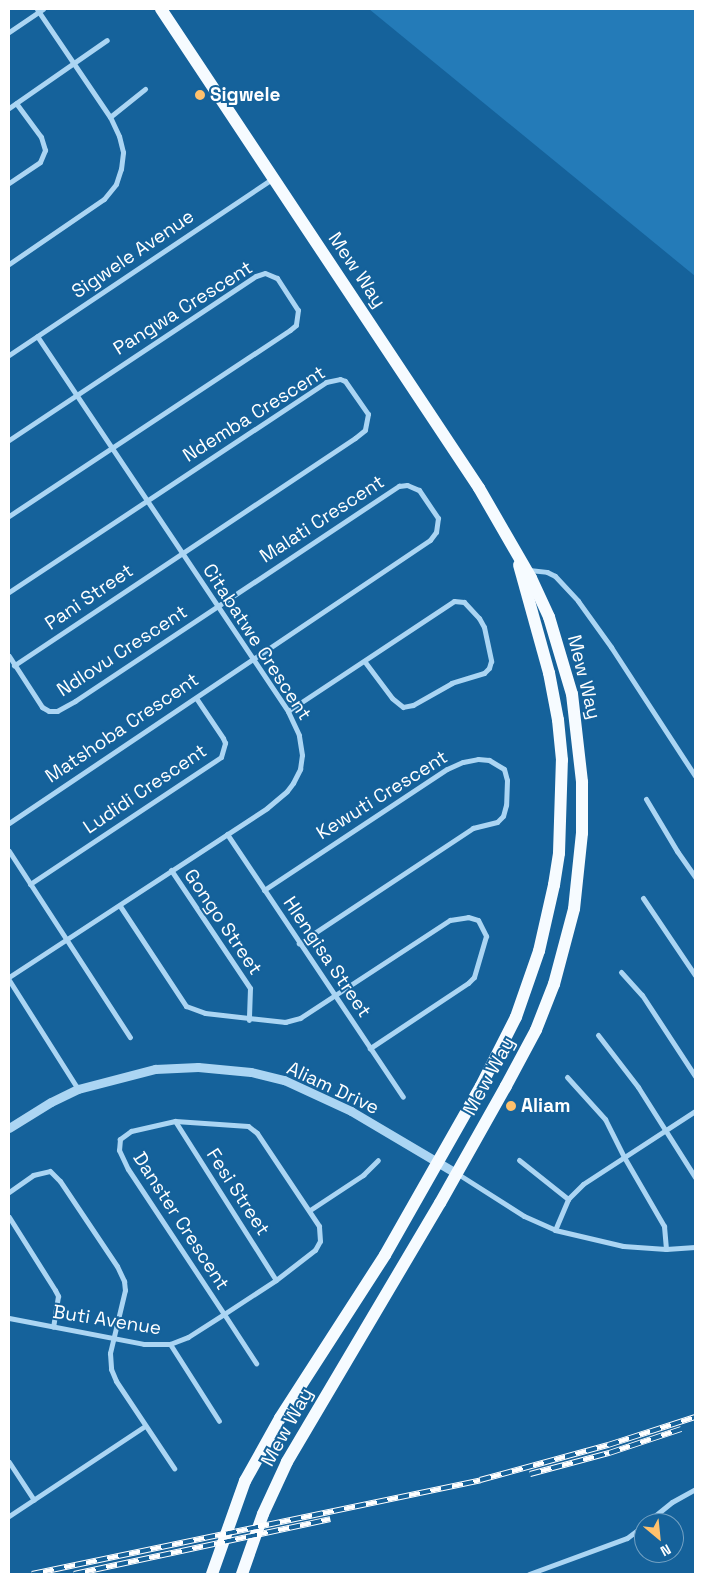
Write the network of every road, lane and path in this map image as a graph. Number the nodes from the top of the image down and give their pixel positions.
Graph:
1 (161, 9) edge
2 (39, 10) edge
3 (9, 32) edge
4 (107, 40) dead end
5 (73, 63) junction
6 (145, 90) dead end
7 (16, 103) junction
8 (9, 108) edge
9 (110, 118) junction
10 (273, 178) junction
11 (9, 183) edge
12 (9, 264) edge
13 (38, 336) junction
14 (9, 355) edge
15 (77, 394) junction
16 (9, 440) edge
17 (112, 447) junction
18 (146, 500) junction
19 (9, 516) edge
20 (181, 554) junction
21 (523, 570) junction
22 (9, 592) edge
23 (217, 606) junction
24 (9, 656) edge
25 (252, 659) junction
26 (365, 662) junction
27 (14, 665) junction
28 (196, 698) junction
29 (288, 711) junction
30 (695, 776) edge
31 (646, 799) dead end
32 (9, 823) edge
33 (227, 834) junction
34 (9, 851) edge
35 (171, 870) junction
36 (695, 877) edge
37 (30, 884) junction
38 (264, 890) junction
39 (643, 898) dead end
40 (120, 906) junction
41 (67, 940) junction
42 (299, 943) junction
43 (621, 972) dead end
44 (695, 975) edge
45 (9, 978) edge
46 (335, 995) junction
47 (249, 1020) junction
48 (598, 1035) dead end
49 (130, 1037) dead end
50 (370, 1048) junction
51 (695, 1076) edge
52 (567, 1077) dead end
53 (78, 1089) junction
54 (403, 1097) dead end
55 (695, 1111) edge
56 (175, 1121) junction
57 (9, 1128) edge
58 (667, 1130) junction
59 (624, 1157) junction
60 (378, 1160) dead end
61 (519, 1160) dead end
62 (437, 1163) junction
63 (456, 1173) junction
64 (695, 1177) edge
65 (9, 1192) edge
66 (568, 1199) junction
67 (310, 1210) junction
68 (9, 1217) edge
69 (555, 1230) junction
70 (695, 1247) edge
71 (666, 1249) junction
72 (276, 1280) junction
73 (224, 1314) junction
74 (9, 1318) edge
75 (53, 1327) junction
76 (115, 1339) junction
77 (170, 1344) junction
78 (256, 1363) dead end
79 (219, 1421) dead end
80 (145, 1426) junction
81 (9, 1462) edge
82 (174, 1468) dead end
83 (695, 1489) edge
84 (34, 1500) junction
85 (658, 1513) edge
86 (9, 1516) edge
87 (634, 1532) edge
88 (212, 1574) edge
89 (242, 1574) edge
90 (529, 1574) edge

1 - 10 main road, Mew Way
2 - 3 street
2 - 5 street
4 - 5 street
5 - 7 street
5 - 9 street
6 - 9 street
7 - 8 street
7 - 11 street
9 - 12 street
10 - 13 street, Sigwele Avenue
10 - 21 main road, Mew Way
13 - 14 street, Sigwele Avenue
13 - 15 street, Citabatwe Crescent
15 - 16 street
15 - 17 street, Citabatwe Crescent
15 - 17 street, Pangwa Crescent
17 - 18 street, Citabatwe Crescent
17 - 19 street, Pangwa Crescent
18 - 20 street, Citabatwe Crescent
18 - 20 street, Ndemba Crescent
18 - 22 street, Ndemba Crescent
20 - 23 street, Citabatwe Crescent
20 - 27 street, Pani Street
21 - 30 street
21 - 62 main road, Mew Way
21 - 63 main road, Mew Way
23 - 25 street, Citabatwe Crescent
23 - 25 street, Malati Crescent
23 - 27 street, Ndlovu Crescent
24 - 27 street, Ndlovu Crescent
25 - 28 street, Matshoba Crescent
25 - 29 street, Citabatwe Crescent
26 - 26 street
26 - 29 street
28 - 32 street, Matshoba Crescent
28 - 37 street, Ludidi Crescent
29 - 33 street, Citabatwe Crescent
31 - 36 street
33 - 35 street, Citabatwe Crescent
33 - 38 street, Hlengisa Street
34 - 37 street
35 - 40 street, Citabatwe Crescent
35 - 47 street, Gongo Street
37 - 41 street
38 - 42 street, Hlengisa Street
38 - 42 street, Kewuti Crescent
39 - 44 street
40 - 41 street, Citabatwe Crescent
40 - 47 street
41 - 45 street, Citabatwe Crescent
41 - 49 street
42 - 46 street, Hlengisa Street
43 - 51 street
45 - 53 street
46 - 47 street
46 - 50 street, Hlengisa Street
46 - 50 street
48 - 58 street
50 - 54 street, Hlengisa Street
52 - 59 street
53 - 57 street, Aliam Drive
53 - 62 street, Aliam Drive
55 - 58 street
56 - 67 street, Danster Crescent
56 - 72 street, Fesi Street
56 - 73 street, Danster Crescent
58 - 59 street
58 - 64 street
59 - 66 street
59 - 71 street
60 - 67 street
61 - 66 street
62 - 63 street, Aliam Drive
62 - 88 main road, Mew Way
63 - 69 street
63 - 89 main road, Mew Way
65 - 76 street
66 - 69 street
67 - 72 street, Buti Avenue
68 - 75 street
69 - 71 street
70 - 71 street
72 - 73 street, Buti Avenue
73 - 77 street, Buti Avenue
73 - 78 street
74 - 75 street, Buti Avenue
75 - 76 street, Buti Avenue
76 - 77 street, Buti Avenue
76 - 80 street
77 - 79 street
80 - 82 street
80 - 84 street
81 - 84 street
83 - 85 street
84 - 86 street
87 - 90 street

